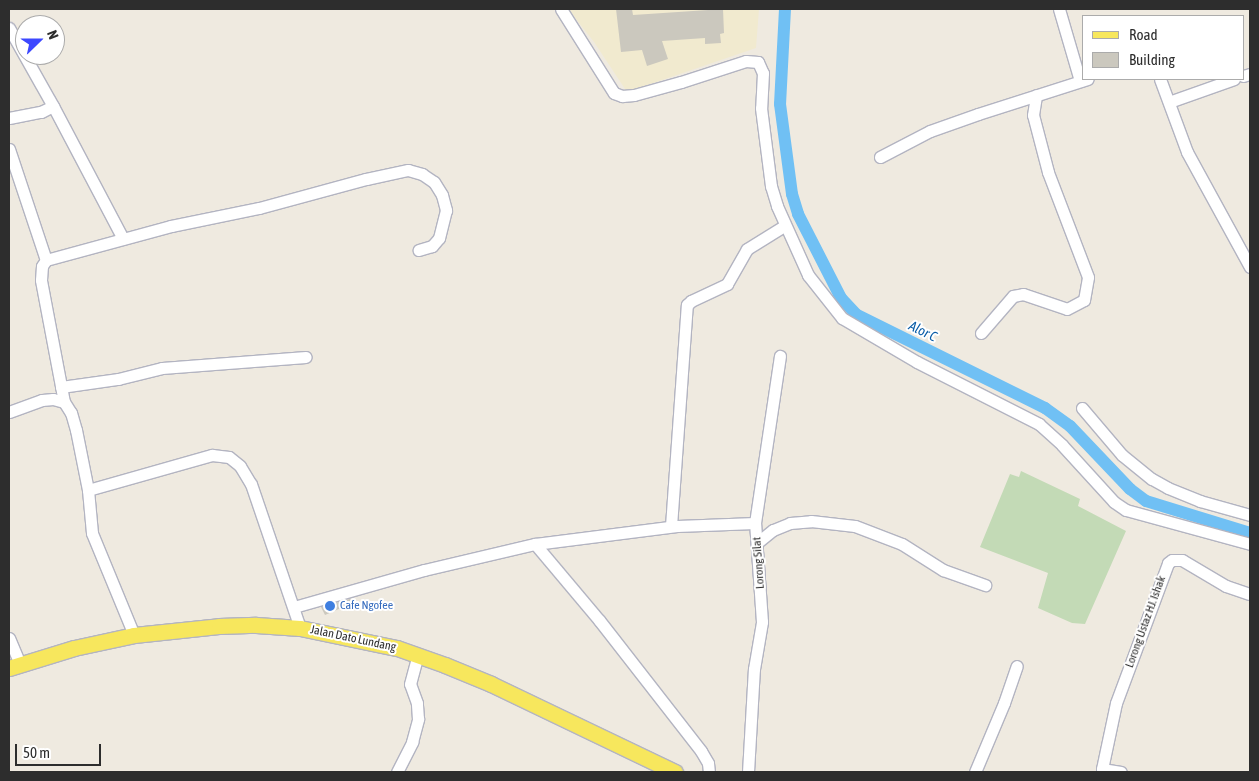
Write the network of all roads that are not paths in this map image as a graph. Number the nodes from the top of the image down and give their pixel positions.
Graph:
1 (561, 9) edge
2 (1058, 9) edge
3 (9, 28) edge
4 (1082, 75) edge
5 (1084, 80) edge
6 (1160, 80) edge
7 (1231, 80) edge
8 (1036, 95) junction
9 (1169, 102) junction
10 (53, 106) junction
11 (9, 118) edge
12 (9, 149) edge
13 (880, 157) dead end
14 (784, 226) junction
15 (123, 239) junction
16 (419, 250) dead end
17 (46, 260) junction
18 (1250, 267) edge
19 (981, 333) dead end
20 (780, 356) dead end
21 (306, 357) dead end
22 (62, 387) junction
23 (64, 402) junction
24 (1082, 408) dead end
25 (9, 412) edge
26 (88, 490) junction
27 (1250, 515) edge
28 (755, 523) junction
29 (672, 526) junction
30 (758, 542) junction
31 (535, 544) junction
32 (1250, 544) edge
33 (984, 585) dead end
34 (1249, 594) dead end
35 (294, 607) junction
36 (300, 628) junction
37 (134, 635) junction
38 (9, 638) edge
39 (418, 655) junction
40 (14, 666) edge
41 (1017, 666) dead end
42 (1100, 771) edge
43 (397, 772) edge
44 (675, 772) edge
45 (709, 772) edge
46 (748, 772) edge
47 (975, 772) edge
48 (1121, 772) edge

1 - 14 street
2 - 4 street
3 - 10 street
5 - 8 street
6 - 9 street
7 - 9 street
8 - 13 street
8 - 19 street
9 - 18 street
10 - 11 street
10 - 15 street
12 - 17 street
14 - 29 street
14 - 32 street
15 - 16 street
15 - 17 street
17 - 22 street
20 - 28 street, Lorong Silat
21 - 22 street
22 - 23 street
23 - 25 street
23 - 26 street
24 - 27 street
26 - 35 street
26 - 37 street
28 - 29 street
28 - 30 street, Lorong Silat
29 - 31 street
30 - 33 street
30 - 46 street, Lorong Silat
31 - 35 street
31 - 45 street
34 - 42 street, Lorong Ustaz HJ. Ishak
35 - 36 street
36 - 37 main road, Jalan Dato Lundang
36 - 39 main road, Jalan Dato Lundang
37 - 40 main road, Jalan Dato Lundang
38 - 40 street
39 - 43 street
39 - 44 main road, Jalan Dato Lundang
41 - 47 street
42 - 48 street

